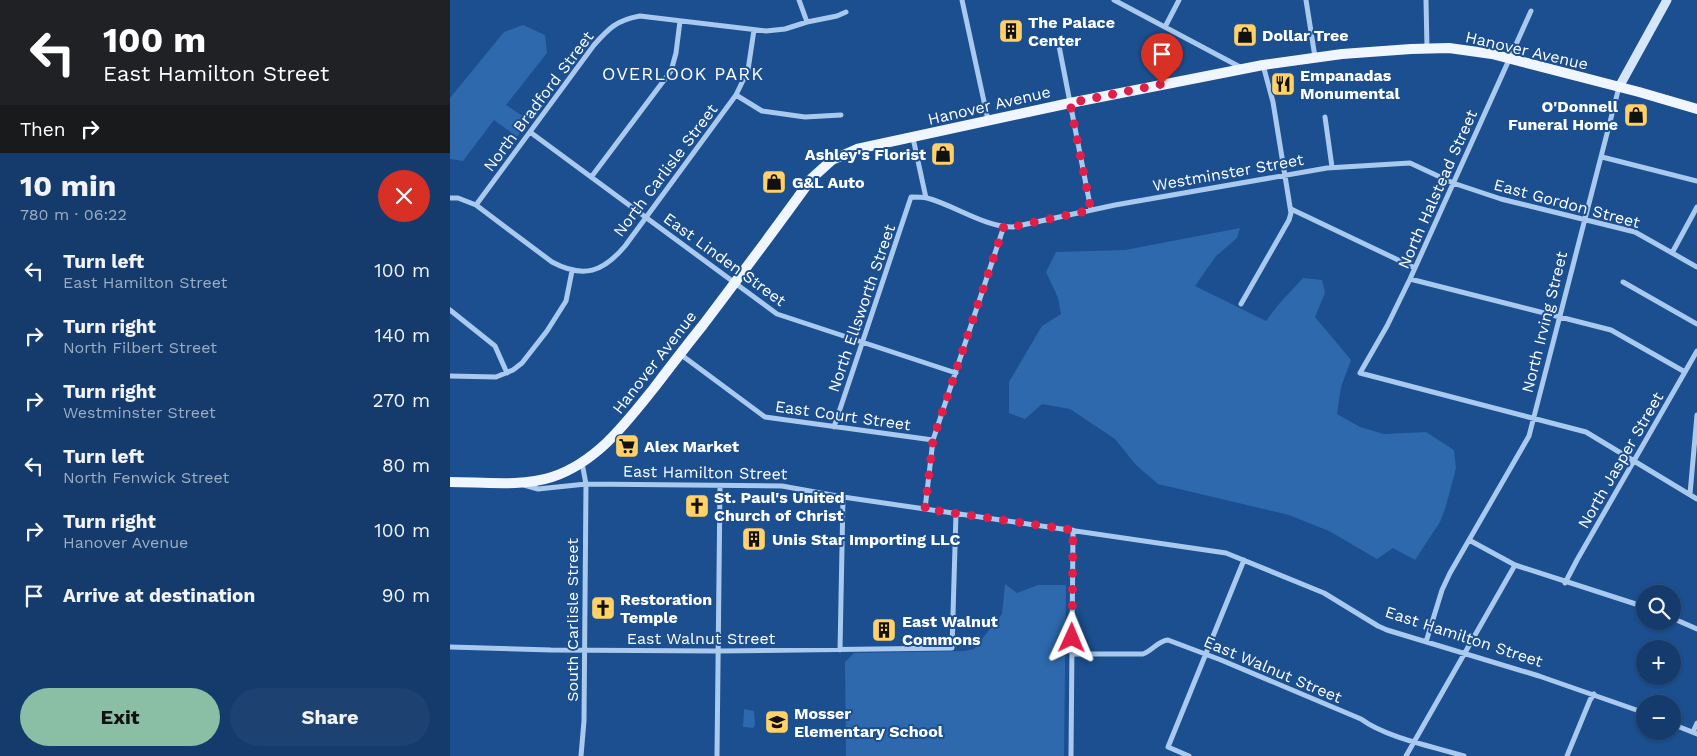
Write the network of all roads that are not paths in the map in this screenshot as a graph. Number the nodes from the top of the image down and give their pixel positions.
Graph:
1 (799, 0) edge
2 (962, 0) edge
3 (1114, 0) edge
4 (1179, 0) edge
5 (1306, 0) edge
6 (1426, 0) edge
7 (1667, 0) edge
8 (1531, 11) dead end
9 (846, 12) dead end
10 (680, 21) junction
11 (807, 22) junction
12 (1165, 27) junction
13 (754, 30) junction
14 (1059, 46) dead end
15 (1428, 48) junction
16 (1315, 58) junction
17 (1509, 59) junction
18 (1264, 65) junction
19 (1244, 69) junction
20 (1619, 87) junction
21 (736, 95) junction
22 (1070, 103) junction
23 (1697, 109) edge
24 (841, 115) dead end
25 (1325, 117) dead end
26 (988, 120) junction
27 (530, 132) junction
28 (913, 138) junction
29 (1602, 156) junction
30 (1332, 167) junction
31 (1285, 175) junction
32 (592, 176) junction
33 (1697, 181) edge
34 (1453, 183) junction
35 (450, 198) edge
36 (926, 198) junction
37 (476, 206) junction
38 (1697, 208) edge
39 (1291, 209) junction
40 (1091, 210) junction
41 (646, 217) junction
42 (1586, 220) junction
43 (1004, 226) junction
44 (1672, 253) junction
45 (1697, 267) edge
46 (1415, 268) junction
47 (572, 271) junction
48 (1410, 279) junction
49 (735, 282) junction
50 (1623, 282) dead end
51 (1241, 304) dead end
52 (450, 310) edge
53 (1560, 317) junction
54 (1697, 324) edge
55 (862, 342) junction
56 (1697, 351) edge
57 (680, 354) junction
58 (1685, 372) junction
59 (507, 373) junction
60 (956, 373) junction
61 (450, 376) edge
62 (1697, 415) edge
63 (1535, 419) junction
64 (834, 427) junction
65 (933, 440) junction
66 (1634, 460) junction
67 (582, 463) junction
68 (450, 482) edge
69 (516, 482) junction
70 (586, 484) junction
71 (720, 486) junction
72 (1690, 494) junction
73 (843, 497) junction
74 (1697, 499) edge
75 (925, 509) junction
76 (956, 513) junction
77 (1073, 530) junction
78 (1469, 540) junction
79 (1244, 560) junction
80 (1515, 565) junction
81 (1565, 583) junction
82 (1636, 604) edge
83 (1681, 622) edge
84 (1697, 629) edge
85 (1426, 642) junction
86 (450, 647) edge
87 (584, 650) junction
88 (840, 650) junction
89 (718, 651) junction
90 (1072, 654) junction
91 (1206, 654) junction
92 (1466, 654) junction
93 (1594, 694) junction
94 (1636, 710) edge
95 (1697, 723) edge
96 (1681, 728) edge
97 (1695, 733) edge
98 (1415, 742) junction
99 (581, 756) edge
100 (717, 756) edge
101 (1071, 756) edge
102 (1189, 756) edge
103 (1406, 756) edge
104 (1464, 756) edge
105 (1567, 756) edge

1 - 11 street
2 - 26 street
3 - 12 street
4 - 12 street
5 - 16 street
6 - 15 street
7 - 20 main road, North Irving Street
8 - 17 street, North Halstead Street
9 - 11 street
10 - 13 street
10 - 27 street, North Bradford Street
10 - 32 street
11 - 13 street
12 - 19 street
13 - 21 street, North Carlisle Street
14 - 22 street
15 - 16 main road, Hanover Avenue
15 - 17 main road, Hanover Avenue
16 - 18 main road, Hanover Avenue
17 - 20 main road, Hanover Avenue
17 - 34 street, North Halstead Street
18 - 19 main road, Hanover Avenue
18 - 31 street
19 - 22 main road, Hanover Avenue
20 - 23 main road, Hanover Avenue
20 - 29 street, North Irving Street
21 - 24 street
21 - 41 street, North Carlisle Street
22 - 26 main road, Hanover Avenue
22 - 40 street
25 - 30 street
26 - 28 main road, Hanover Avenue
27 - 32 street, East Linden Street
27 - 37 street, North Bradford Street
28 - 36 street
28 - 49 main road, Hanover Avenue
29 - 33 street
29 - 42 street, North Irving Street
30 - 31 street, Westminster Street
30 - 34 street, Westminster Street
31 - 39 street
31 - 40 street, Westminster Street
32 - 41 street, East Linden Street
34 - 42 street, East Gordon Street
34 - 46 street, North Halstead Street
35 - 37 street
36 - 43 street
36 - 55 street, North Ellsworth Street
37 - 47 street
38 - 44 street
39 - 46 street
39 - 51 street
40 - 43 street, Westminster Street
41 - 47 street, North Carlisle Street
41 - 49 street, East Linden Street
42 - 44 street, East Gordon Street
42 - 53 street, North Irving Street
43 - 60 street
44 - 45 street, East Gordon Street
46 - 48 street, North Halstead Street
47 - 59 street
48 - 53 street
48 - 63 street, North Halstead Street
49 - 55 street, East Linden Street
49 - 57 main road, Hanover Avenue
50 - 54 street
52 - 59 street
53 - 58 street
53 - 63 street, North Irving Street
55 - 60 street, East Linden Street
55 - 64 street, North Ellsworth Street
56 - 58 street, North Jasper Street
57 - 64 street, East Court Street
57 - 67 main road, Hanover Avenue
58 - 66 street, North Jasper Street
59 - 61 street
60 - 65 street
62 - 72 street
63 - 66 street
63 - 78 street, North Irving Street
64 - 65 street, East Court Street
65 - 75 street
66 - 72 street
66 - 81 street, North Jasper Street
67 - 69 main road, Hanover Avenue
67 - 70 street
68 - 69 main road, East Hamilton Street
69 - 70 street, East Hamilton Street
70 - 71 street, East Hamilton Street
70 - 87 street, South Carlisle Street
71 - 73 street, East Hamilton Street
71 - 89 street
72 - 74 street
73 - 75 street, East Hamilton Street
73 - 88 street
75 - 76 street, East Hamilton Street
76 - 77 street, East Hamilton Street
76 - 88 street, East Walnut Street
77 - 79 street, East Hamilton Street
77 - 90 street
78 - 80 street
78 - 85 street, North Irving Street
79 - 85 street, East Hamilton Street
79 - 91 street
80 - 81 street
80 - 92 street
81 - 82 street
83 - 84 street
85 - 92 street, East Hamilton Street
86 - 87 street, East Walnut Street
87 - 89 street, East Walnut Street
87 - 99 street, South Carlisle Street
88 - 89 street, East Walnut Street
89 - 100 street
90 - 91 street, East Walnut Street
90 - 101 street
91 - 98 street, East Walnut Street
91 - 102 street
92 - 93 street, East Hamilton Street
92 - 98 street
93 - 94 street, East Hamilton Street
93 - 105 street
95 - 97 street
96 - 97 street
98 - 103 street
98 - 104 street, East Walnut Street

